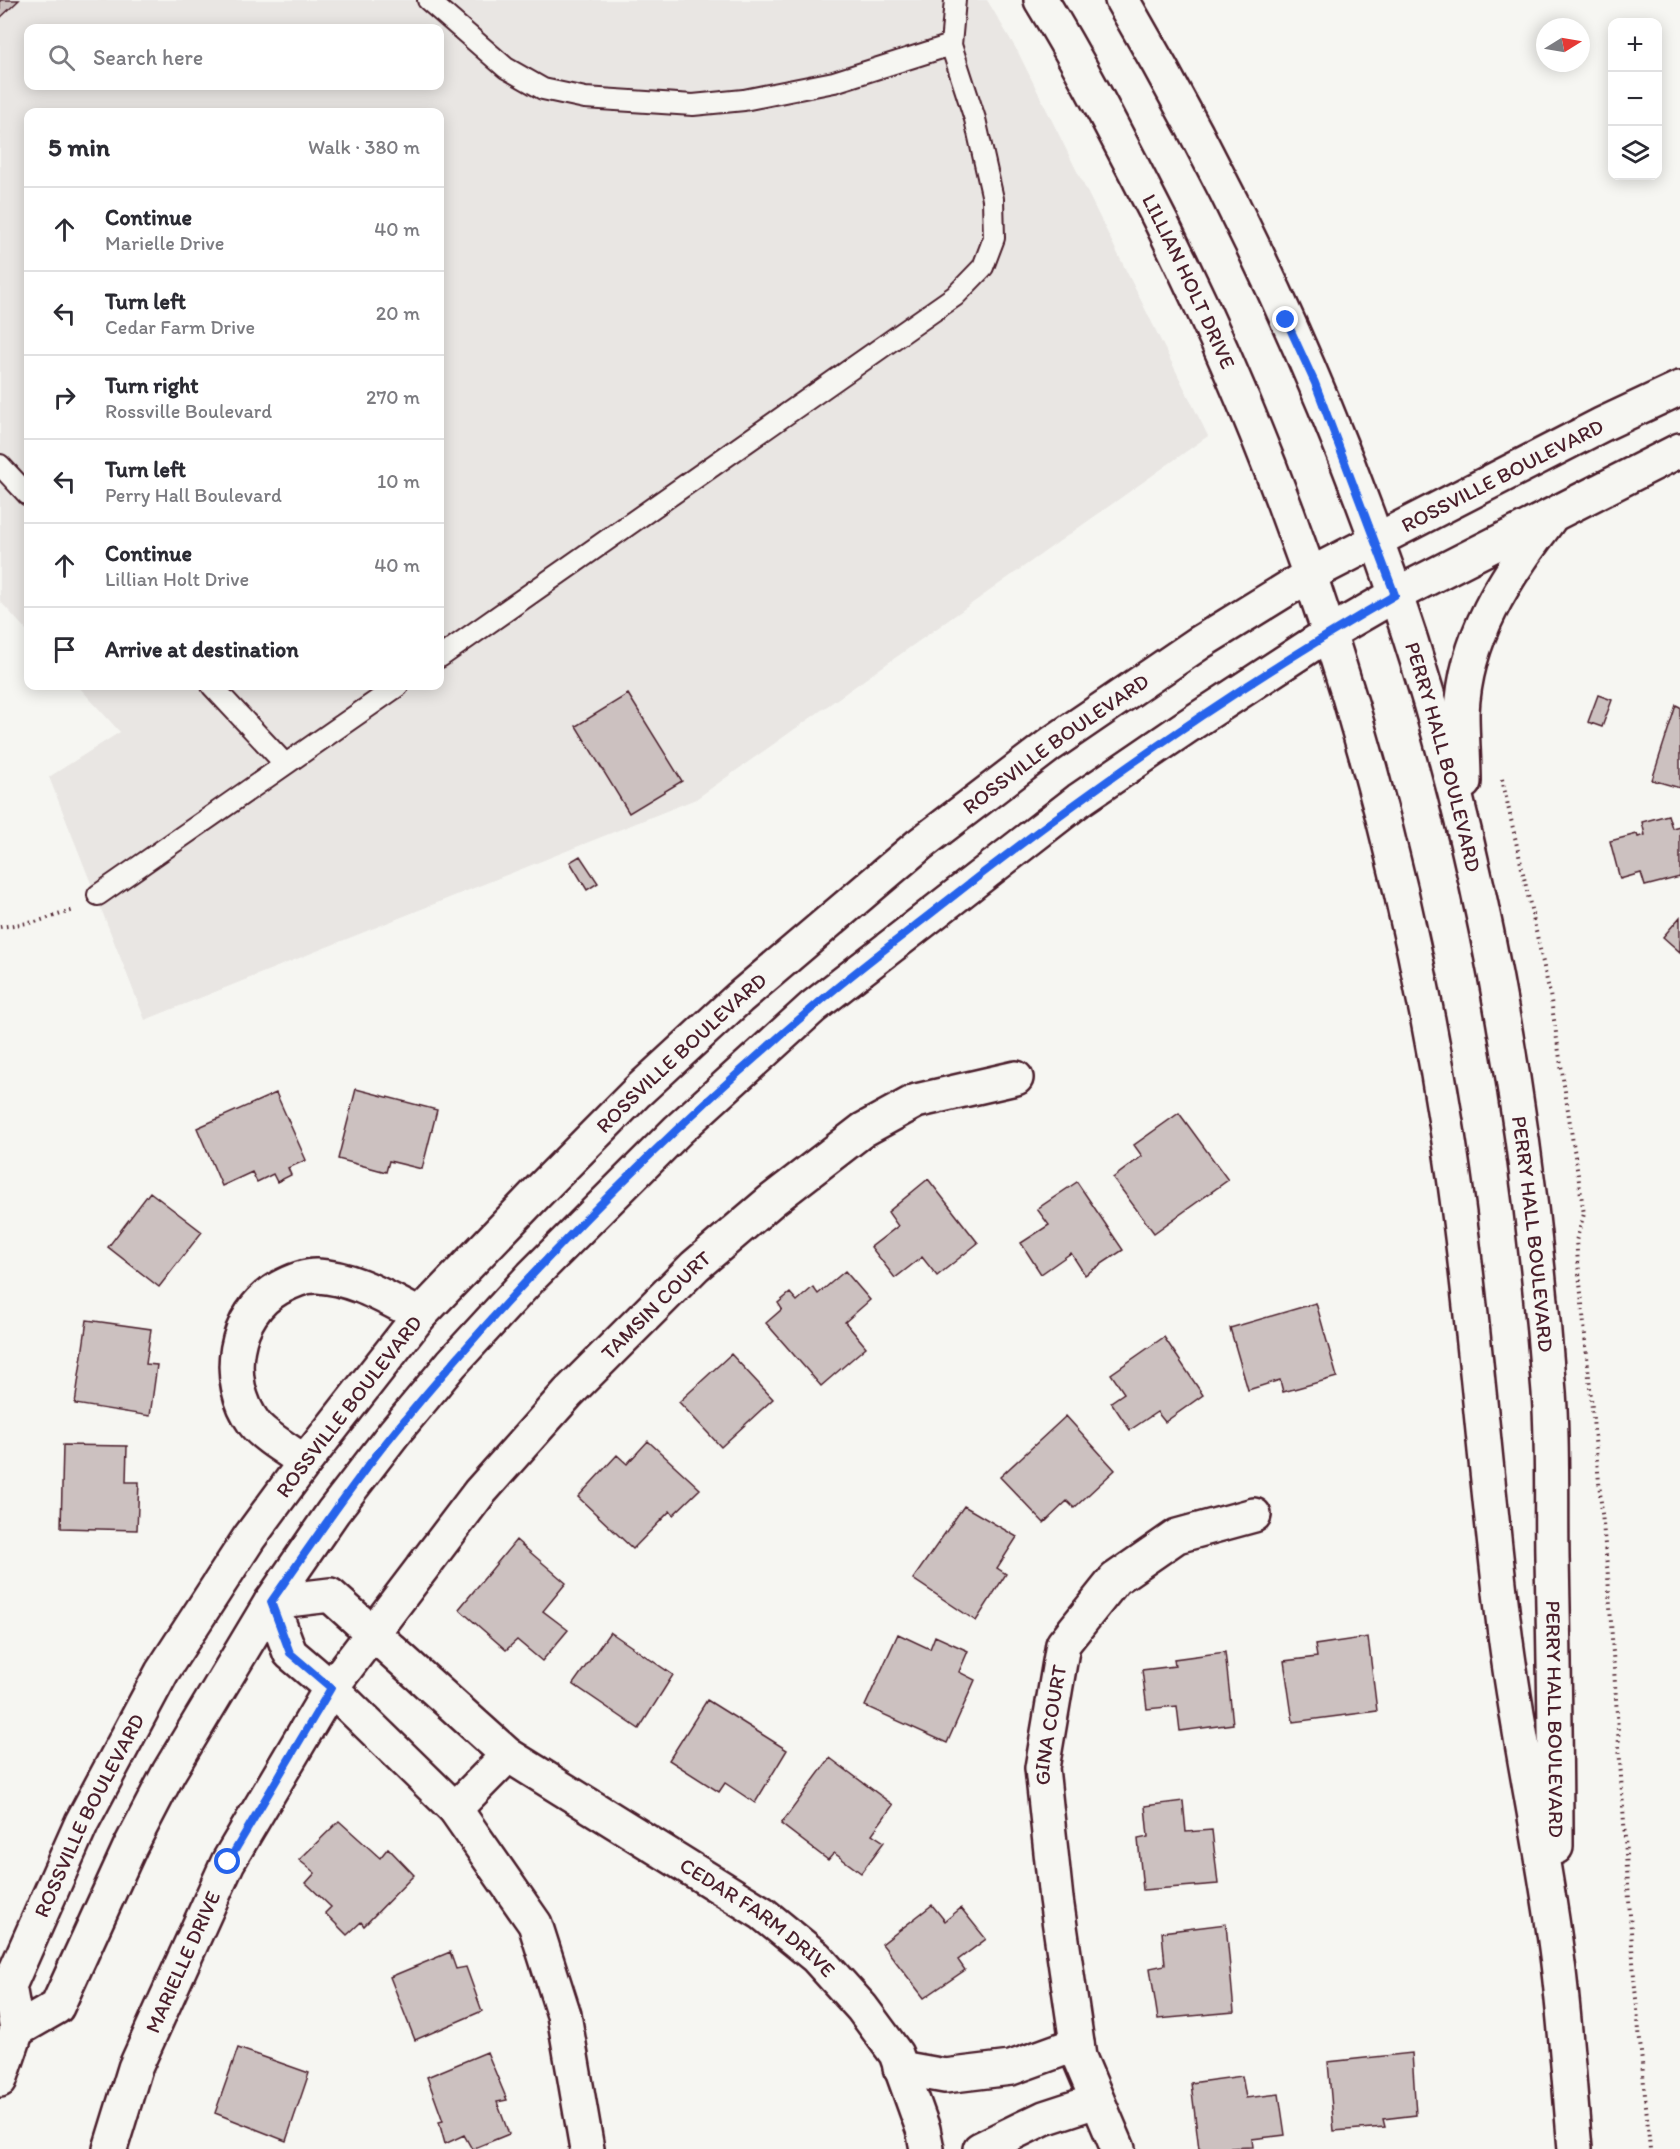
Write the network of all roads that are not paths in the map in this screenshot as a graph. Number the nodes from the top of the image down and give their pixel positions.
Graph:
1 (428, 0) edge
2 (955, 0) edge
3 (1041, 0) edge
4 (1122, 0) edge
5 (951, 45) junction
6 (1680, 388) edge
7 (1680, 450) edge
8 (0, 465) edge
9 (24, 491) edge
10 (1554, 512) junction
11 (1375, 540) junction
12 (1311, 574) junction
13 (1395, 595) junction
14 (1331, 632) junction
15 (444, 654) edge
16 (216, 690) edge
17 (392, 690) edge
18 (285, 764) junction
19 (1466, 837) junction
20 (98, 895) road end
21 (1016, 1078) dead end
22 (420, 1315) junction
23 (305, 1462) junction
24 (1254, 1515) dead end
25 (271, 1602) junction
26 (373, 1634) junction
27 (331, 1688) junction
28 (508, 1755) junction
29 (455, 1809) junction
30 (1556, 1948) junction
31 (17, 2030) junction
32 (1077, 2044) junction
33 (900, 2068) junction
34 (0, 2080) edge
35 (1096, 2101) junction
36 (110, 2149) edge
37 (587, 2149) edge
38 (927, 2149) edge
39 (980, 2149) edge
40 (1118, 2149) edge
41 (1575, 2149) edge

1 - 5 lane
2 - 5 lane
3 - 12 main road, LILLIAN HOLT DRIVE
4 - 11 main road
5 - 15 lane
6 - 11 main road, ROSSVILLE BOULEVARD
7 - 10 main road
8 - 9 lane
10 - 13 main road
10 - 19 main road
11 - 12 main road, ROSSVILLE BOULEVARD
11 - 13 main road, PERRY HALL BOULEVARD
12 - 14 main road, PERRY HALL BOULEVARD
12 - 22 main road, ROSSVILLE BOULEVARD
13 - 14 main road
13 - 19 main road, PERRY HALL BOULEVARD
14 - 25 main road
14 - 30 main road, PERRY HALL BOULEVARD
16 - 18 lane
17 - 18 lane
18 - 20 lane
19 - 30 main road, PERRY HALL BOULEVARD
21 - 26 main road, TAMSIN COURT
22 - 23 main road, ROSSVILLE BOULEVARD
22 - 23 main road
23 - 31 main road, ROSSVILLE BOULEVARD
24 - 32 main road, GINA COURT
25 - 26 main road, CEDAR FARM DRIVE
25 - 27 main road
25 - 31 main road
26 - 27 main road, MARIELLE DRIVE
26 - 28 main road, CEDAR FARM DRIVE
27 - 29 main road
27 - 36 main road, MARIELLE DRIVE
28 - 29 main road
28 - 33 main road, CEDAR FARM DRIVE
29 - 37 main road
30 - 41 main road, PERRY HALL BOULEVARD
31 - 34 main road, ROSSVILLE BOULEVARD
32 - 33 main road
32 - 35 main road, GINA COURT
33 - 38 main road, CEDAR FARM DRIVE
35 - 39 main road
35 - 40 main road, GINA COURT

